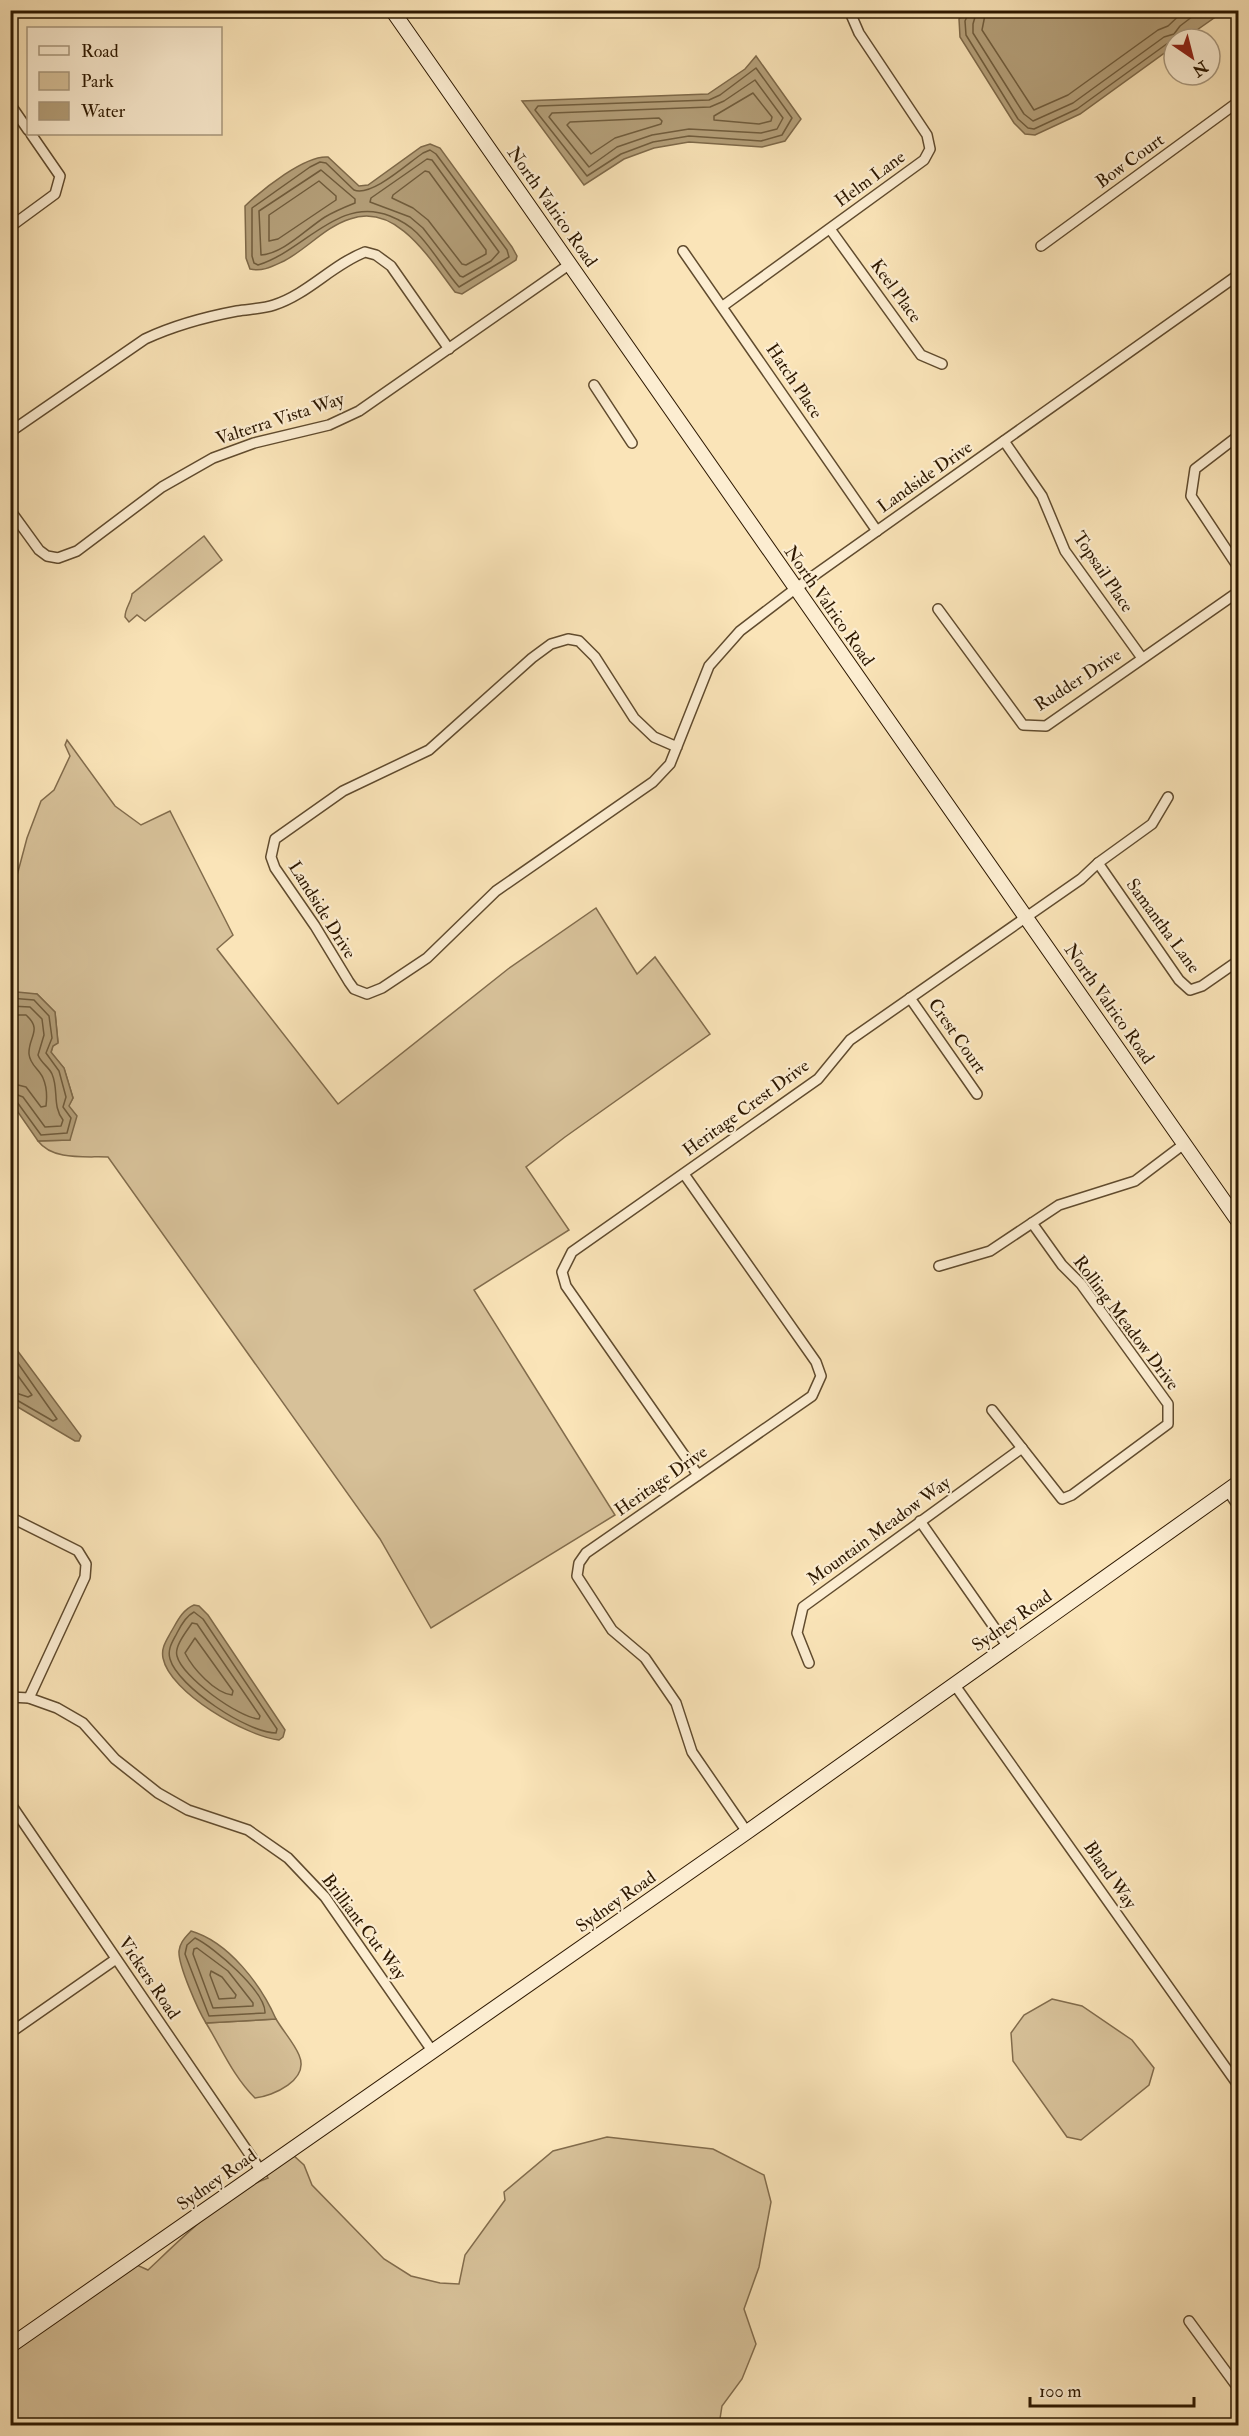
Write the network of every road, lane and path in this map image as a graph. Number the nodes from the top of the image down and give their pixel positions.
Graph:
1 (392, 10) edge
2 (849, 10) edge
3 (1239, 102) edge
4 (10, 104) edge
5 (27, 128) edge
6 (32, 135) edge
7 (10, 227) edge
8 (830, 229) junction
9 (1041, 246) dead end
10 (683, 251) dead end
11 (570, 264) junction
12 (1239, 275) edge
13 (723, 306) junction
14 (449, 349) junction
15 (942, 364) dead end
16 (594, 385) dead end
17 (10, 432) edge
18 (1239, 436) edge
19 (1004, 441) junction
20 (632, 443) dead end
21 (10, 510) edge
22 (877, 531) junction
23 (1239, 567) edge
24 (795, 590) junction
25 (1239, 592) edge
26 (938, 609) dead end
27 (1142, 658) junction
28 (677, 747) junction
29 (1168, 797) dead end
30 (1098, 863) junction
31 (1027, 918) junction
32 (1239, 961) edge
33 (910, 998) junction
34 (977, 1094) dead end
35 (1184, 1144) junction
36 (684, 1174) junction
37 (1238, 1221) edge
38 (1032, 1223) junction
39 (939, 1266) dead end
40 (992, 1410) dead end
41 (1022, 1448) junction
42 (699, 1475) junction
43 (1233, 1487) edge
44 (1239, 1506) edge
45 (10, 1516) edge
46 (920, 1521) junction
47 (1008, 1647) junction
48 (809, 1663) dead end
49 (954, 1684) junction
50 (10, 1697) edge
51 (29, 1698) junction
52 (10, 1803) edge
53 (747, 1832) junction
54 (116, 1959) junction
55 (10, 2033) edge
56 (433, 2052) junction
57 (1239, 2085) edge
58 (261, 2171) junction
59 (1189, 2320) dead end
60 (10, 2346) edge
61 (1239, 2388) edge

1 - 11 street, North Valrico Road
2 - 8 street, Helm Lane
3 - 9 street, Bow Court
4 - 5 street
6 - 7 street
8 - 13 street, Helm Lane
8 - 15 street, Keel Place
10 - 13 street, Hatch Place
11 - 14 street, Valterra Vista Way
11 - 24 street, North Valrico Road
12 - 19 street, Landside Drive
13 - 22 street, Hatch Place
14 - 17 street
14 - 21 street, Valterra Vista Way
16 - 20 street
18 - 23 street
19 - 22 street, Landside Drive
19 - 27 street, Topsail Place
22 - 24 street, Landside Drive
24 - 28 street, Landside Drive
24 - 31 street, North Valrico Road
25 - 27 street, Rudder Drive
26 - 27 street, Rudder Drive
28 - 28 street, Landside Drive
29 - 30 street, Heritage Crest Drive
30 - 31 street, Heritage Crest Drive
30 - 32 street, Samantha Lane
31 - 33 street, Heritage Crest Drive
31 - 35 street, North Valrico Road
33 - 34 street, Crest Court
33 - 36 street, Heritage Crest Drive
35 - 37 street, North Valrico Road
35 - 38 street
36 - 42 street, Heritage Drive
36 - 42 street, Heritage Crest Drive
38 - 39 street
38 - 41 street, Rolling Meadow Drive
40 - 41 street, Rolling Meadow Drive
41 - 46 street, Mountain Meadow Way
42 - 53 street, Heritage Drive
43 - 44 street
43 - 47 street, Sydney Road
45 - 51 street
46 - 47 street
46 - 48 street, Mountain Meadow Way
47 - 49 street, Sydney Road
49 - 53 street, Sydney Road
49 - 57 street, Bland Way
50 - 51 street, Brilliant Cut Way
51 - 56 street, Brilliant Cut Way
52 - 54 street, Vickers Road
53 - 56 street, Sydney Road
54 - 55 street
54 - 58 street, Vickers Road
56 - 58 street, Sydney Road
58 - 60 street, Sydney Road
59 - 61 street

